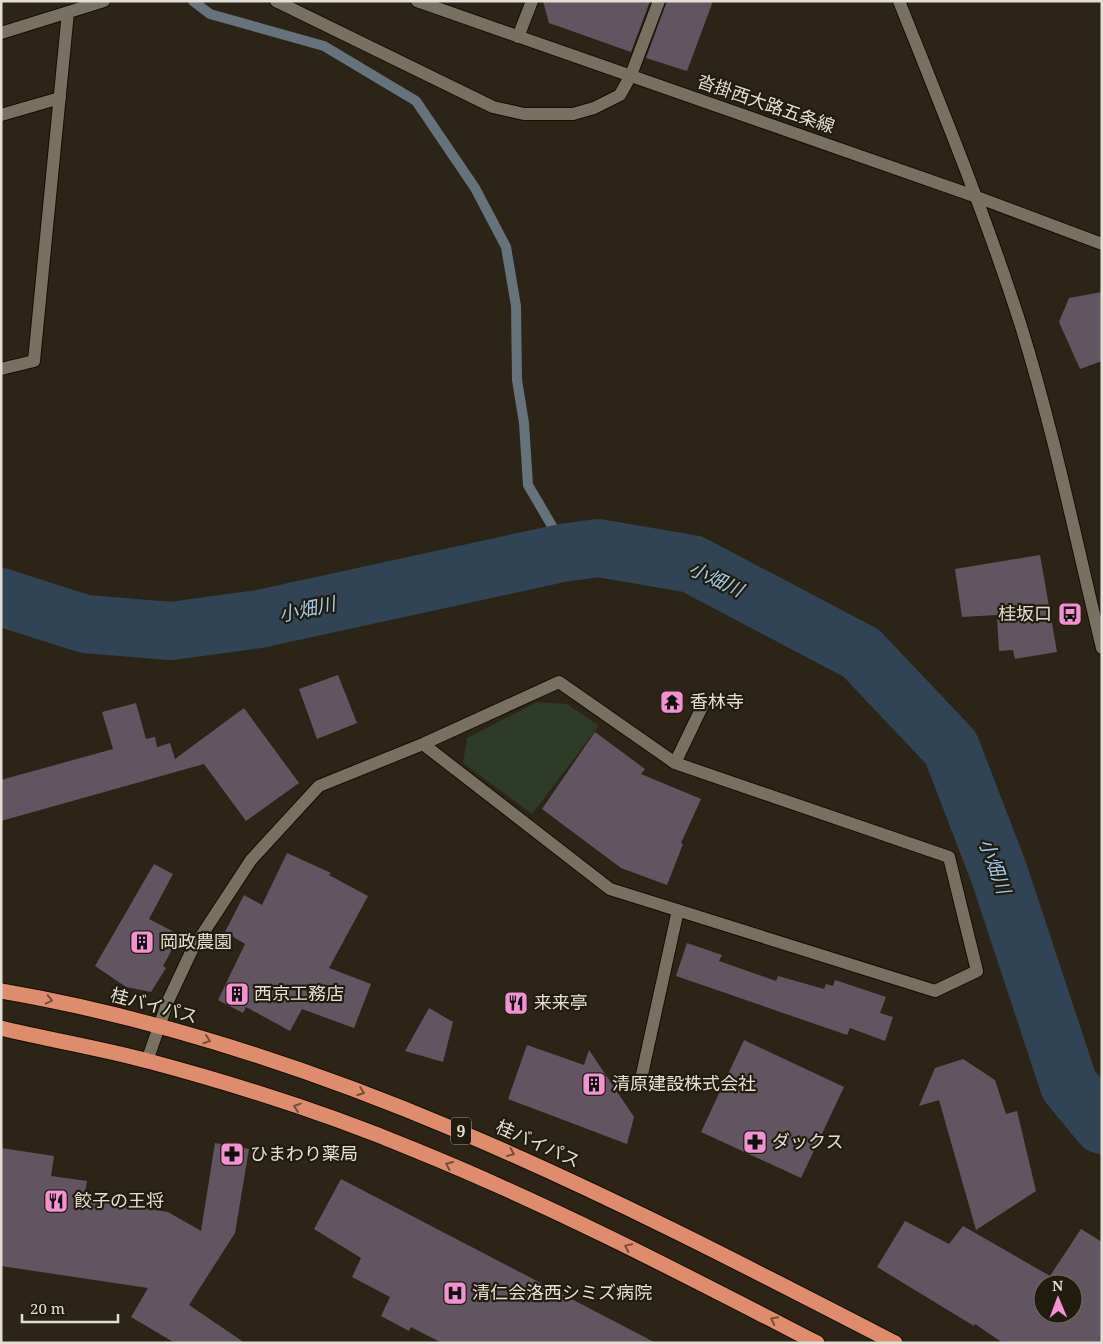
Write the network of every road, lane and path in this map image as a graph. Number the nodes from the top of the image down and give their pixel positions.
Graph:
1 (104, 1) edge
2 (276, 1) edge
3 (417, 1) edge
4 (532, 1) edge
5 (660, 1) edge
6 (899, 1) edge
7 (68, 12) junction
8 (1, 33) edge
9 (518, 36) junction
10 (631, 75) junction
11 (60, 98) junction
12 (1, 115) edge
13 (977, 197) junction
14 (1102, 244) edge
15 (1, 369) edge
16 (1102, 648) edge
17 (702, 707) dead end
18 (422, 744) junction
19 (675, 763) junction
20 (678, 910) junction
21 (1, 991) edge
22 (160, 1025) junction
23 (1, 1028) edge
24 (147, 1061) junction
25 (641, 1079) dead end
26 (817, 1343) edge
27 (894, 1343) edge

1 - 7 street
2 - 10 street
3 - 9 street, 沓掛西大路五条線
4 - 9 street
5 - 10 street
6 - 13 street
7 - 8 street
7 - 11 street
9 - 10 street, 沓掛西大路五条線
10 - 13 street, 沓掛西大路五条線
11 - 12 street
11 - 15 street
13 - 14 street, 沓掛西大路五条線
13 - 16 street
17 - 19 street
18 - 19 street
18 - 20 street
18 - 22 street
19 - 20 street
20 - 25 street
21 -> 22 highway, 桂バイパス / 9
22 - 24 street
22 -> 27 highway, 桂バイパス / 9
23 - 24 highway, 9
26 -> 24 highway, 9

